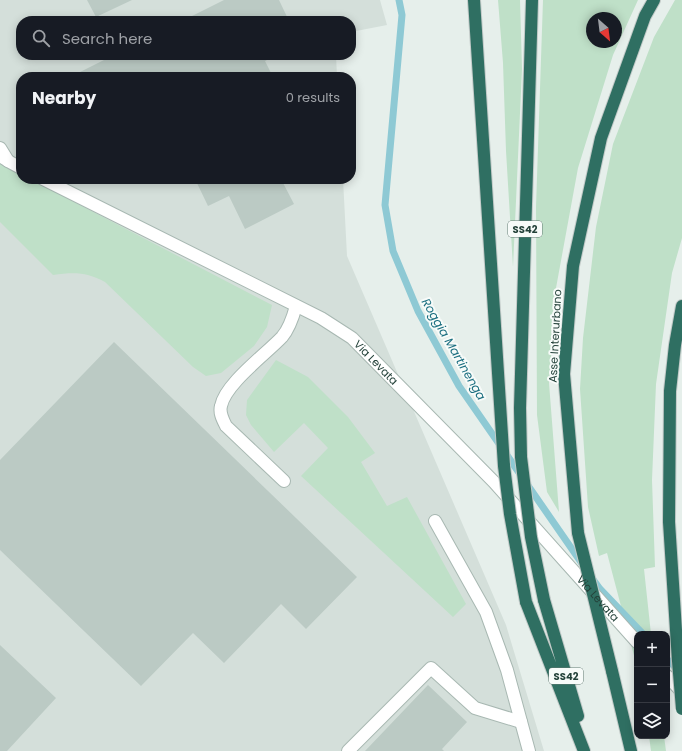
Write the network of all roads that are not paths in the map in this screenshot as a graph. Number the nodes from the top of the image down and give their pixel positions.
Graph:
1 (474, 0) edge
2 (532, 0) edge
3 (654, 0) edge
4 (0, 148) edge
5 (4, 159) edge
6 (16, 165) edge
7 (53, 184) edge
8 (296, 306) junction
9 (682, 306) edge
10 (284, 481) dead end
11 (435, 522) dead end
12 (634, 639) edge
13 (670, 679) edge
14 (682, 692) edge
15 (682, 709) edge
16 (521, 722) junction
17 (348, 751) edge
18 (529, 751) edge
19 (584, 751) edge
20 (589, 751) edge
21 (631, 751) edge

1 - 19 highway, bridge
2 - 20 highway, SS42, bridge
3 - 21 highway, Asse Interurbano, bridge
4 - 5 street
5 - 6 street
7 - 8 street, Via Levata
8 - 10 street
8 - 12 street, Via Levata
9 - 15 highway, bridge
11 - 16 street
13 - 14 street
16 - 17 street
16 - 18 street

